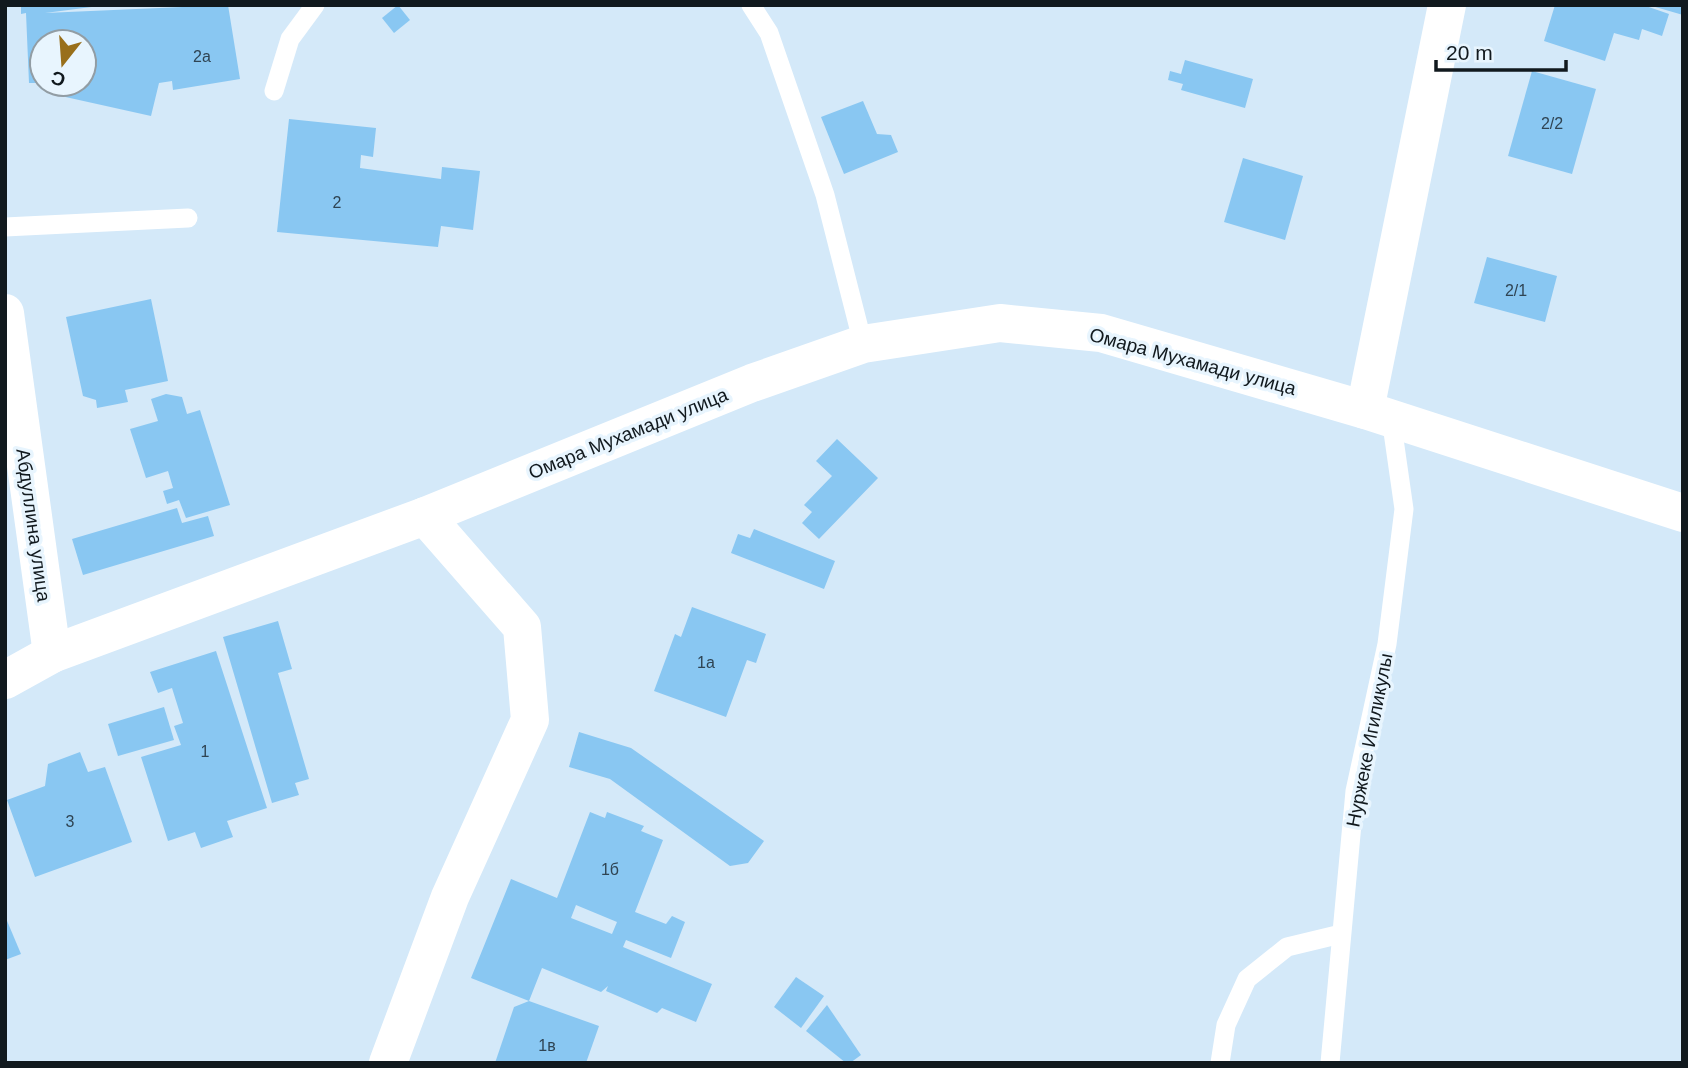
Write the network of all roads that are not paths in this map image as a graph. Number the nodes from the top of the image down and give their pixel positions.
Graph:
1 (314, 5) edge
2 (751, 5) edge
3 (1447, 5) edge
4 (274, 91) dead end
5 (188, 218) dead end
6 (5, 228) edge
7 (5, 313) edge
8 (863, 344) junction
9 (1378, 414) junction
10 (1683, 513) edge
11 (425, 516) junction
12 (52, 654) junction
13 (5, 680) edge
14 (1340, 934) junction
15 (388, 1063) edge
16 (1220, 1063) edge
17 (1330, 1063) edge

1 - 4 lane
2 - 8 lane
3 - 9 street, Нуржеке Игиликулы
5 - 6 lane
7 - 12 street, Абдуллина улица
8 - 9 street, Омара Мухамади улица
8 - 11 street, Омара Мухамади улица
9 - 10 street, Омара Мухамади улица
9 - 14 lane, Нуржеке Игиликулы
11 - 12 street, Омара Мухамади улица
11 - 15 street
12 - 13 street, Омара Мухамади улица
14 - 16 lane
14 - 17 lane, Нуржеке Игиликулы

